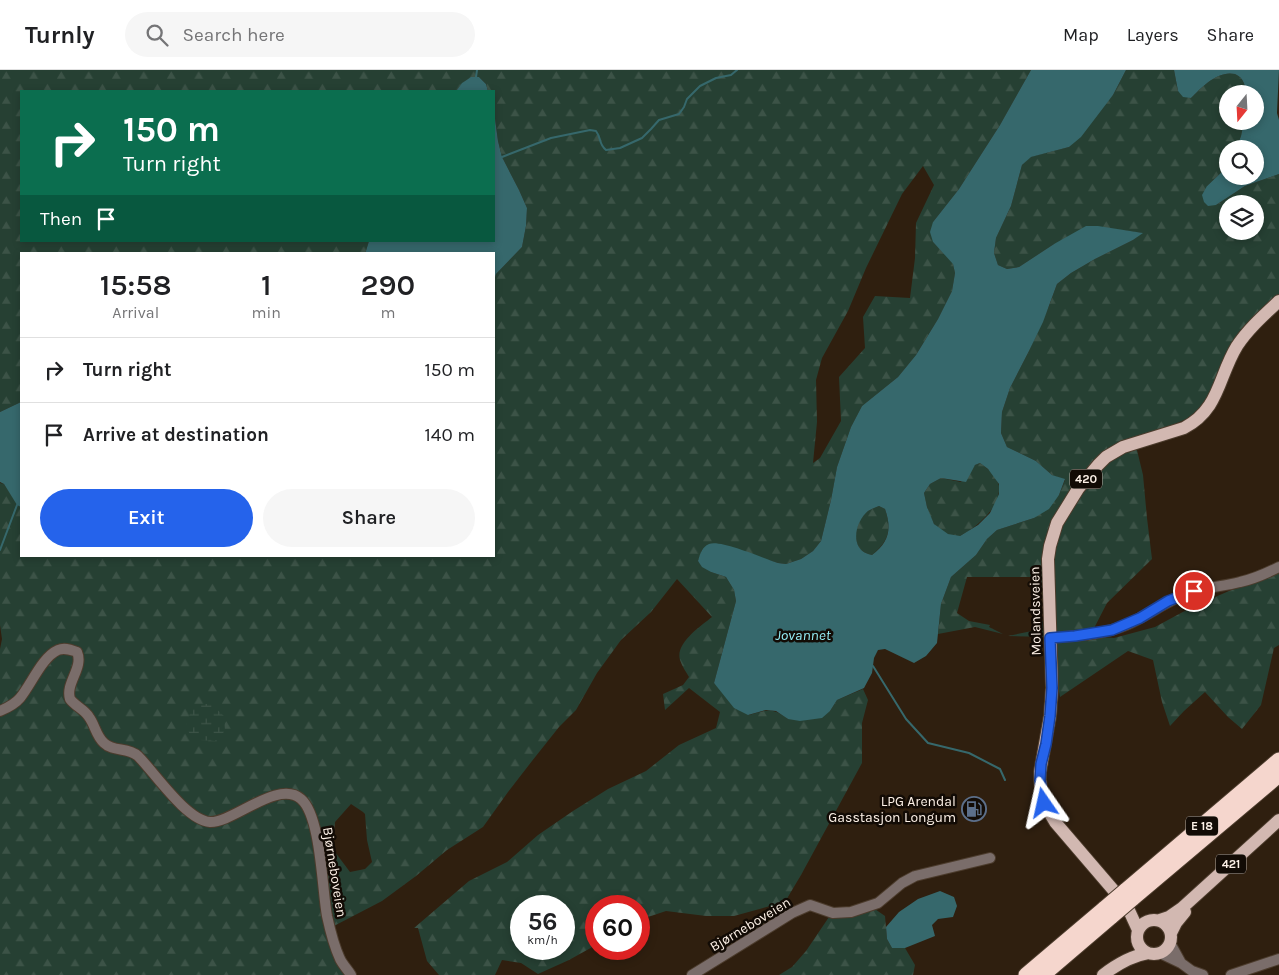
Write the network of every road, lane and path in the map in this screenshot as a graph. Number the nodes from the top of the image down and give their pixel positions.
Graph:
1 (1279, 301) edge
2 (1279, 567) edge
3 (1050, 638) junction
4 (0, 711) edge
5 (1279, 760) edge
6 (1279, 775) edge
7 (1279, 820) edge
8 (1279, 826) edge
9 (990, 858) dead end
10 (1128, 899) junction
11 (1108, 912) junction
12 (1155, 920) junction
13 (1137, 934) junction
14 (1171, 938) junction
15 (1154, 953) junction
16 (1279, 958) edge
17 (1181, 963) junction
18 (1118, 964) junction
19 (351, 975) edge
20 (692, 975) edge
21 (1026, 975) edge
22 (1042, 975) edge
23 (1103, 975) edge
24 (1203, 975) edge
25 (1230, 975) edge

1 - 3 main road, Molandsveien / 420
2 - 3 street
3 - 10 main road, Molandsveien / 420
4 - 19 street, Bjørneboveien
5 - 10 highway, E 18
6 - 10 highway, E 18
7 - 12 main road, 421
8 - 14 main road, 421
9 - 20 street, Bjørneboveien
10 - 11 highway, E 18, bridge
10 - 12 main road, Molandsveien / 420
10 - 13 main road, Molandsveien / 420
11 - 21 highway, E 18
11 - 22 highway, E 18
12 - 13 main road, 421
12 - 14 main road
13 - 15 main road
13 - 18 main road, 421
14 - 15 main road, 421
14 - 17 street
15 - 17 street
15 - 18 main road, 421
16 - 25 street
17 - 24 street
18 - 23 main road, 421

